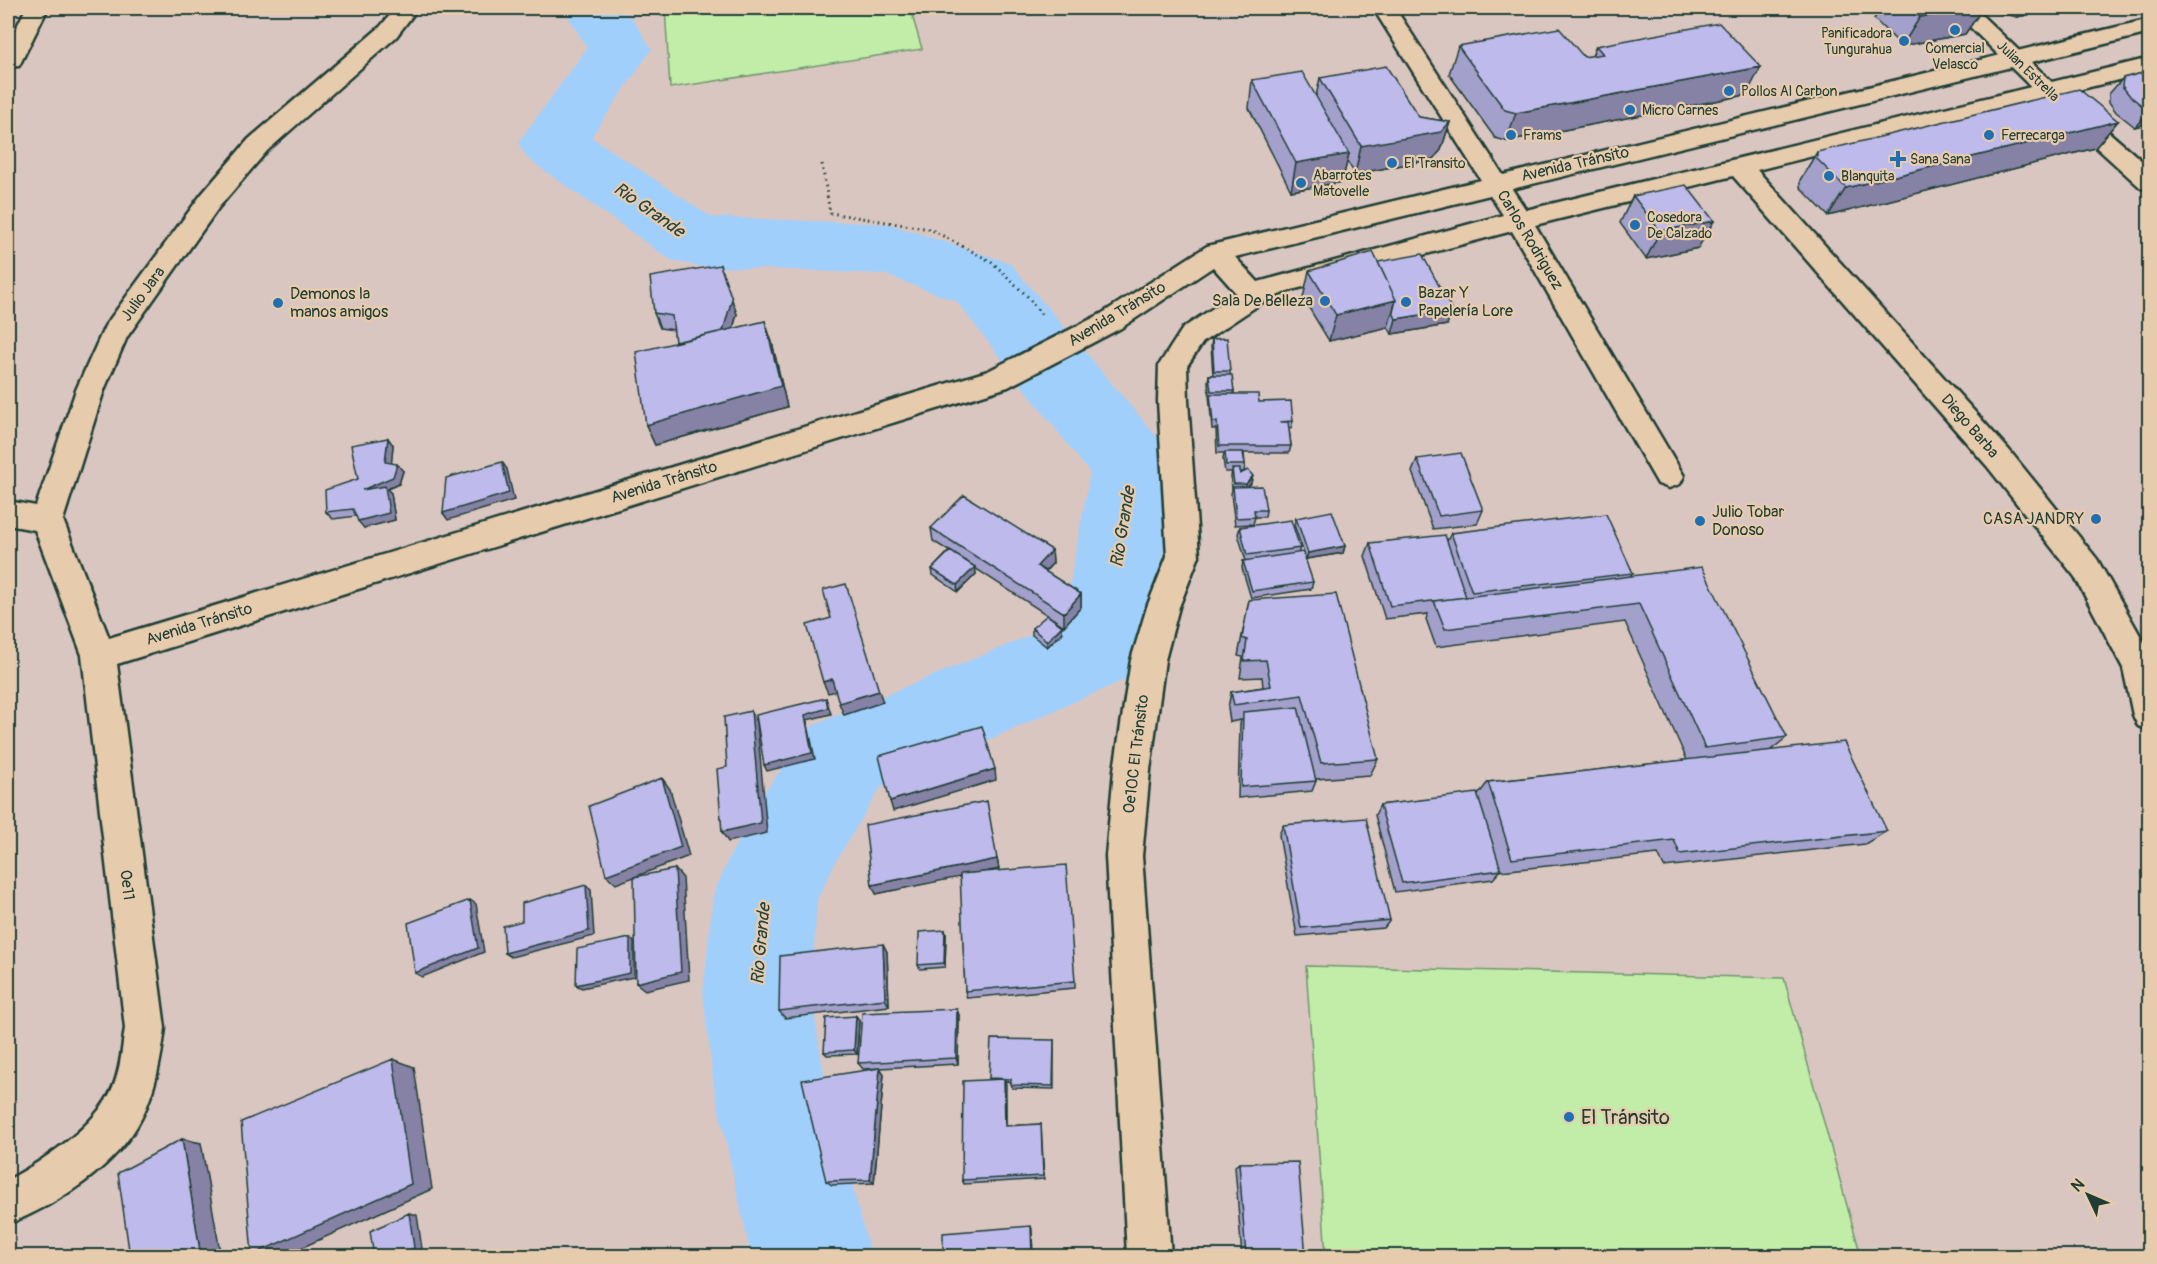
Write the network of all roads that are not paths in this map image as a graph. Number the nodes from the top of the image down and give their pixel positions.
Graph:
1 (37, 8) edge
2 (407, 8) edge
3 (1384, 8) edge
4 (1962, 8) edge
5 (2150, 26) edge
6 (2015, 59) junction
7 (11, 61) dead end
8 (2150, 65) edge
9 (2049, 92) junction
10 (1740, 167) junction
11 (2150, 182) edge
12 (1495, 183) junction
13 (1519, 220) junction
14 (1216, 253) junction
15 (1254, 294) junction
16 (1670, 476) dead end
17 (8, 513) edge
18 (47, 520) junction
19 (99, 655) junction
20 (2150, 716) edge
21 (8, 1203) edge
22 (1149, 1257) edge

1 - 7 street
2 - 18 street, Julio Jara
3 - 12 street, Carlos Rodriguez
4 - 6 street, Julian Estrella
5 - 6 street, Avenida Tránsito
6 - 9 street, Julian Estrella
6 - 12 street, Avenida Tránsito
8 - 9 street
9 - 10 street
9 - 11 street, Julian Estrella
10 - 13 street
10 - 20 street, Diego Barba
12 - 13 street, Carlos Rodriguez
12 - 14 street, Avenida Tránsito
13 - 15 street
13 - 16 street, Carlos Rodriguez
14 - 15 street
14 - 19 street, Avenida Tránsito
15 - 22 street, Oe10C El Tránsito
17 - 18 street
18 - 19 street
19 - 21 street, Oe11

